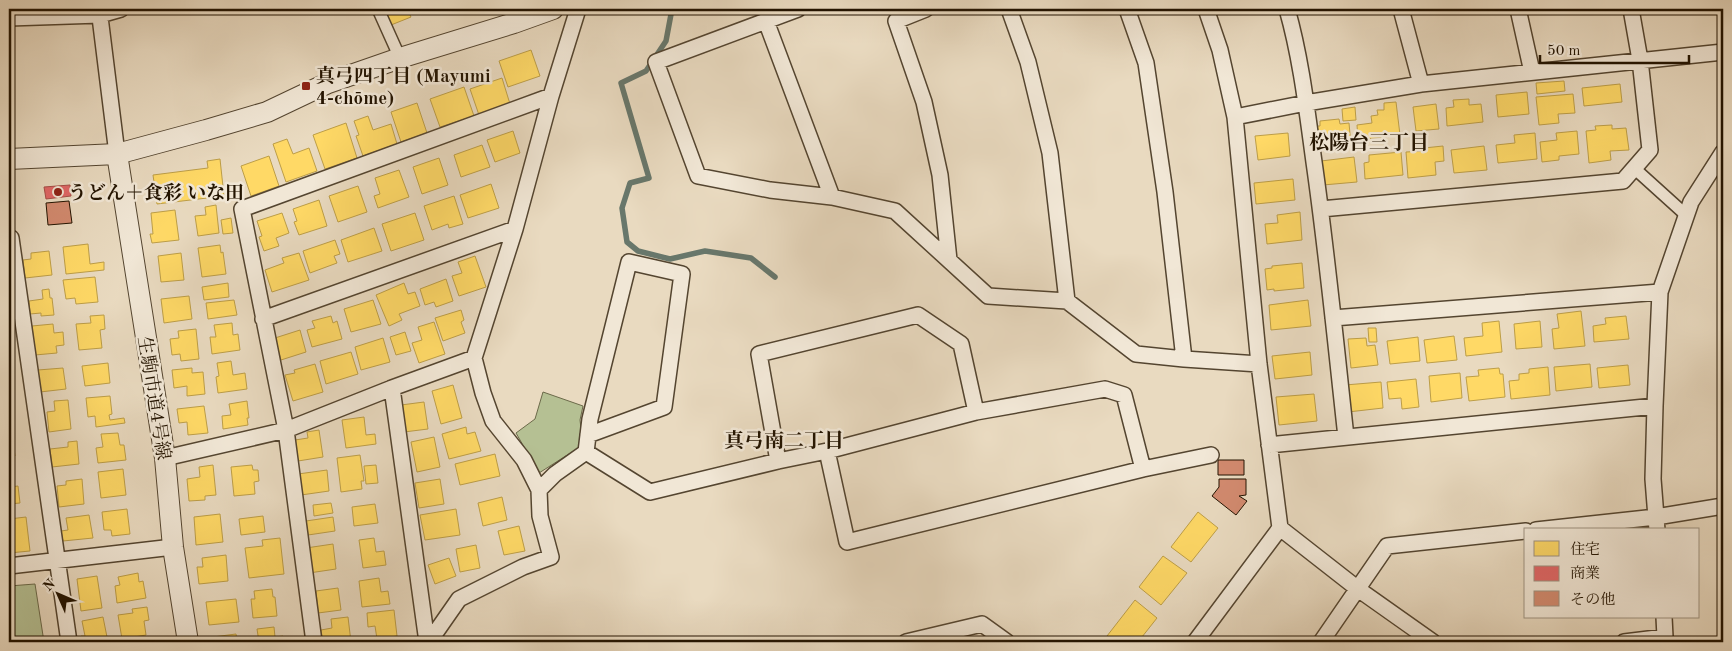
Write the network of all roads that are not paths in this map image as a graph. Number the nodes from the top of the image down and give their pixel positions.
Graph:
1 (121, 9) edge
2 (378, 9) edge
3 (553, 9) edge
4 (578, 9) edge
5 (798, 9) edge
6 (926, 9) edge
7 (1009, 9) edge
8 (1127, 9) edge
9 (1206, 9) edge
10 (1287, 9) edge
11 (1401, 9) edge
12 (1518, 9) edge
13 (1631, 9) edge
14 (100, 12) edge
15 (893, 15) edge
16 (9, 18) edge
17 (766, 21) junction
18 (1723, 52) edge
19 (400, 58) junction
20 (1640, 60) junction
21 (1532, 72) junction
22 (1421, 84) junction
23 (552, 96) junction
24 (1306, 103) junction
25 (1235, 117) junction
26 (1723, 152) edge
27 (118, 154) junction
28 (9, 159) edge
29 (1634, 168) junction
30 (832, 197) junction
31 (1321, 209) junction
32 (1686, 215) junction
33 (516, 229) junction
34 (9, 238) edge
35 (948, 260) junction
36 (1660, 292) junction
37 (1067, 301) junction
38 (1333, 318) junction
39 (263, 319) junction
40 (474, 358) junction
41 (1184, 359) junction
42 (1259, 364) junction
43 (392, 388) junction
44 (1654, 406) junction
45 (976, 412) junction
46 (286, 430) junction
47 (588, 435) junction
48 (1346, 437) junction
49 (1269, 445) junction
50 (827, 451) junction
51 (586, 452) junction
52 (1211, 455) dead end
53 (164, 458) junction
54 (778, 461) junction
55 (1143, 470) junction
56 (539, 490) junction
57 (1723, 506) edge
58 (1657, 523) edge
59 (1280, 528) junction
60 (1571, 528) edge
61 (1524, 531) edge
62 (173, 547) junction
63 (58, 560) junction
64 (9, 566) edge
65 (1358, 589) junction
66 (1664, 618) edge
67 (1666, 640) edge
68 (69, 642) edge
69 (188, 642) edge
70 (314, 642) edge
71 (428, 642) edge
72 (906, 642) edge
73 (1007, 642) edge
74 (1195, 642) edge
75 (1321, 642) edge
76 (1433, 642) edge
77 (1624, 642) edge

1 - 14 street
2 - 19 street
3 - 19 street
4 - 23 street
5 - 17 street
6 - 15 street
7 - 37 street
8 - 41 street
9 - 25 street
10 - 24 street
11 - 22 street
12 - 21 street
13 - 20 street
14 - 16 street
14 - 27 street
15 - 35 street
17 - 30 street
17 - 30 street
18 - 20 street
19 - 27 street
20 - 21 street
20 - 29 street
21 - 22 street
22 - 24 street
23 - 33 street
23 - 39 street
24 - 25 street
24 - 31 street
25 - 42 street
26 - 32 street
27 - 28 street
27 - 53 street, 生駒市道4号線
29 - 31 street
29 - 32 street
30 - 35 street
31 - 38 street
32 - 36 street
33 - 39 street
33 - 40 street
34 - 63 street
35 - 37 street
36 - 38 street
36 - 44 street
37 - 41 street
38 - 48 street
39 - 46 street
40 - 43 street
40 - 56 street
41 - 42 street
42 - 49 street
43 - 46 street
43 - 71 street
44 - 48 street
44 - 58 street
45 - 50 street
45 - 54 street
45 - 55 street
46 - 53 street
46 - 70 street
47 - 47 street
47 - 51 street
48 - 49 street
49 - 59 street
50 - 54 street
50 - 55 street
51 - 54 street
51 - 56 street
52 - 55 street
53 - 62 street, 生駒市道4号線
56 - 71 street
57 - 58 street
58 - 60 street
59 - 65 street
59 - 74 street
61 - 65 street
62 - 63 street
62 - 69 street, 生駒市道4号線
63 - 64 street
63 - 68 street
65 - 75 street
65 - 76 street
66 - 67 street
67 - 77 street
72 - 73 street

